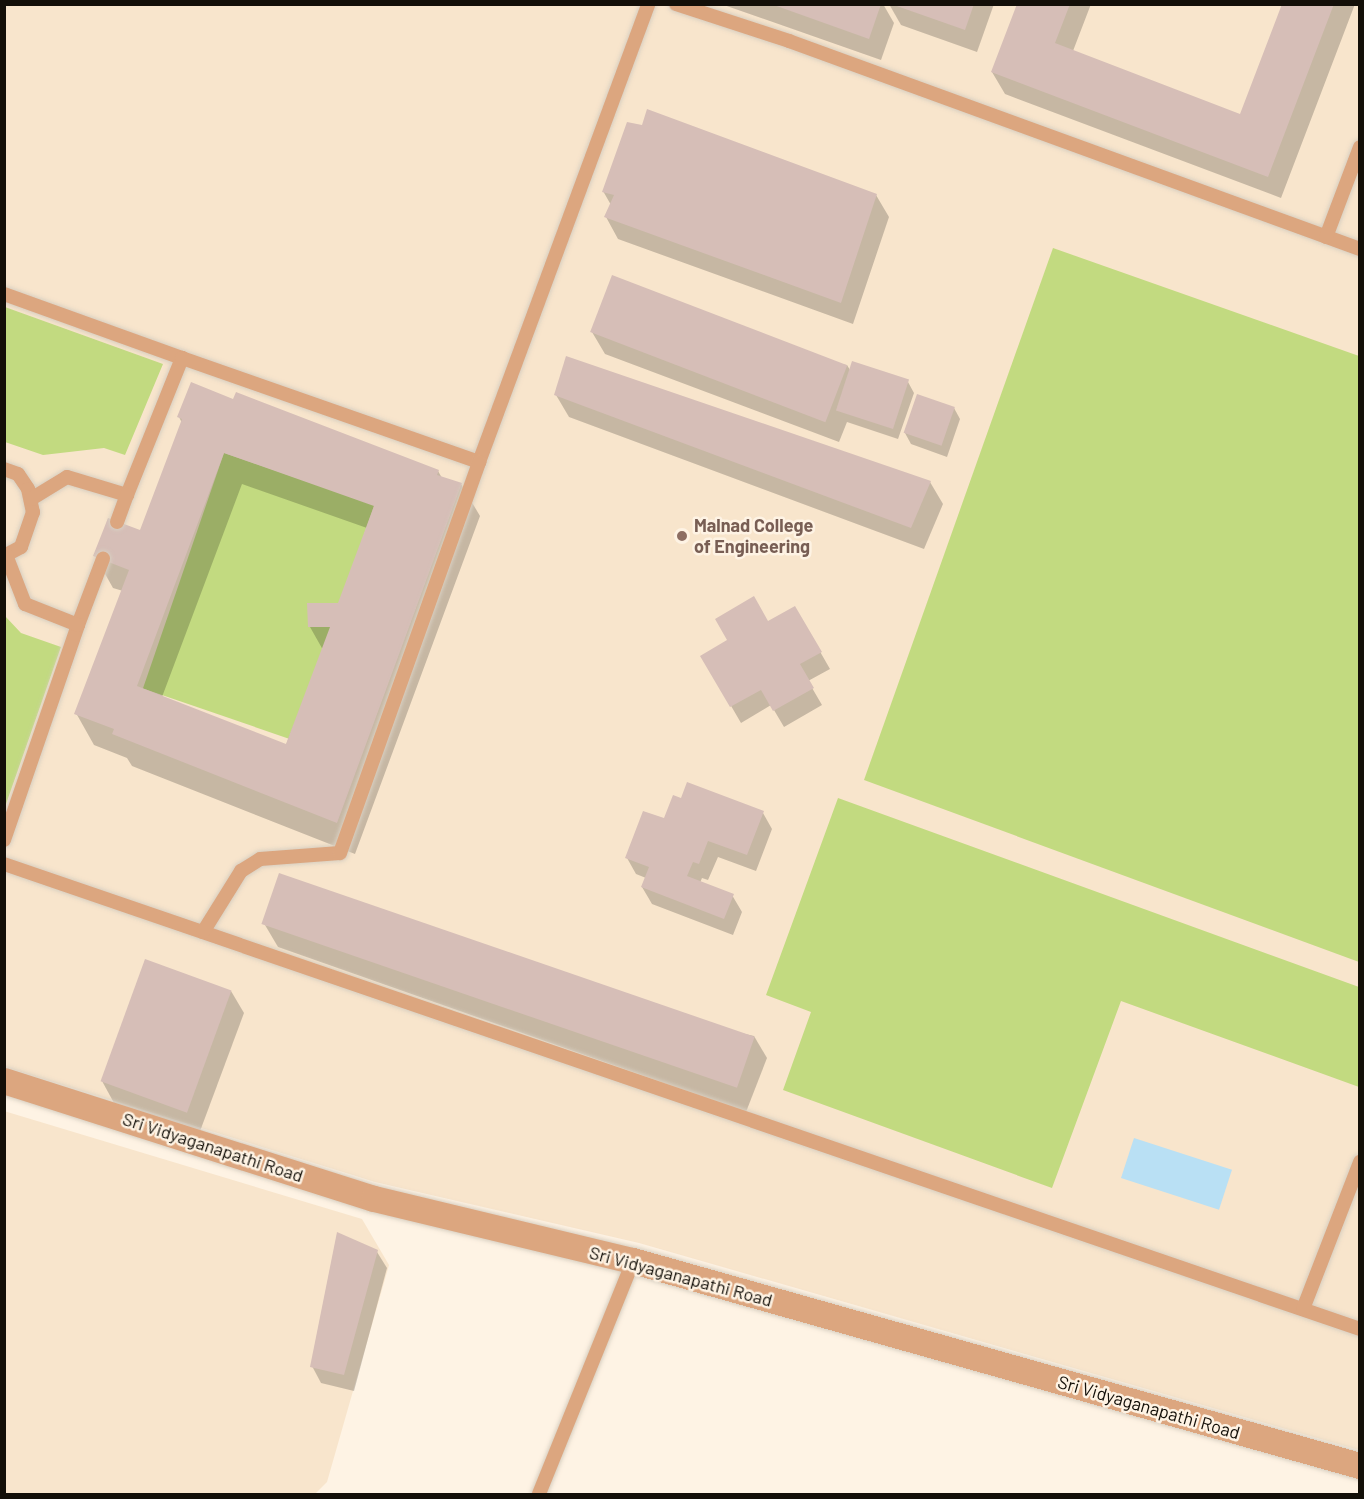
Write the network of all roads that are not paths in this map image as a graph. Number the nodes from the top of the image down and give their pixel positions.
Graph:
1 (648, 4) edge
2 (676, 4) edge
3 (1359, 147) edge
4 (1326, 237) junction
5 (1359, 249) edge
6 (4, 294) edge
7 (182, 358) junction
8 (478, 462) junction
9 (4, 469) edge
10 (127, 495) junction
11 (31, 499) junction
12 (117, 522) dead end
13 (5, 556) edge
14 (103, 559) dead end
15 (78, 626) junction
16 (4, 840) edge
17 (4, 864) edge
18 (203, 932) junction
19 (4, 1081) edge
20 (1359, 1162) edge
21 (633, 1261) junction
22 (1303, 1310) junction
23 (1359, 1329) edge
24 (1359, 1466) edge
25 (539, 1494) edge

1 - 8 lane
2 - 4 lane
3 - 4 lane
4 - 5 lane
6 - 7 lane
7 - 8 lane
7 - 10 lane
8 - 18 lane
9 - 11 lane
10 - 11 lane
10 - 12 lane
11 - 13 lane
13 - 15 lane
14 - 15 lane
15 - 16 lane
17 - 18 lane
18 - 22 lane
19 - 21 street, Sri Vidyaganapathi Road
20 - 22 lane
21 - 24 street, Sri Vidyaganapathi Road
21 - 25 lane
22 - 23 lane

